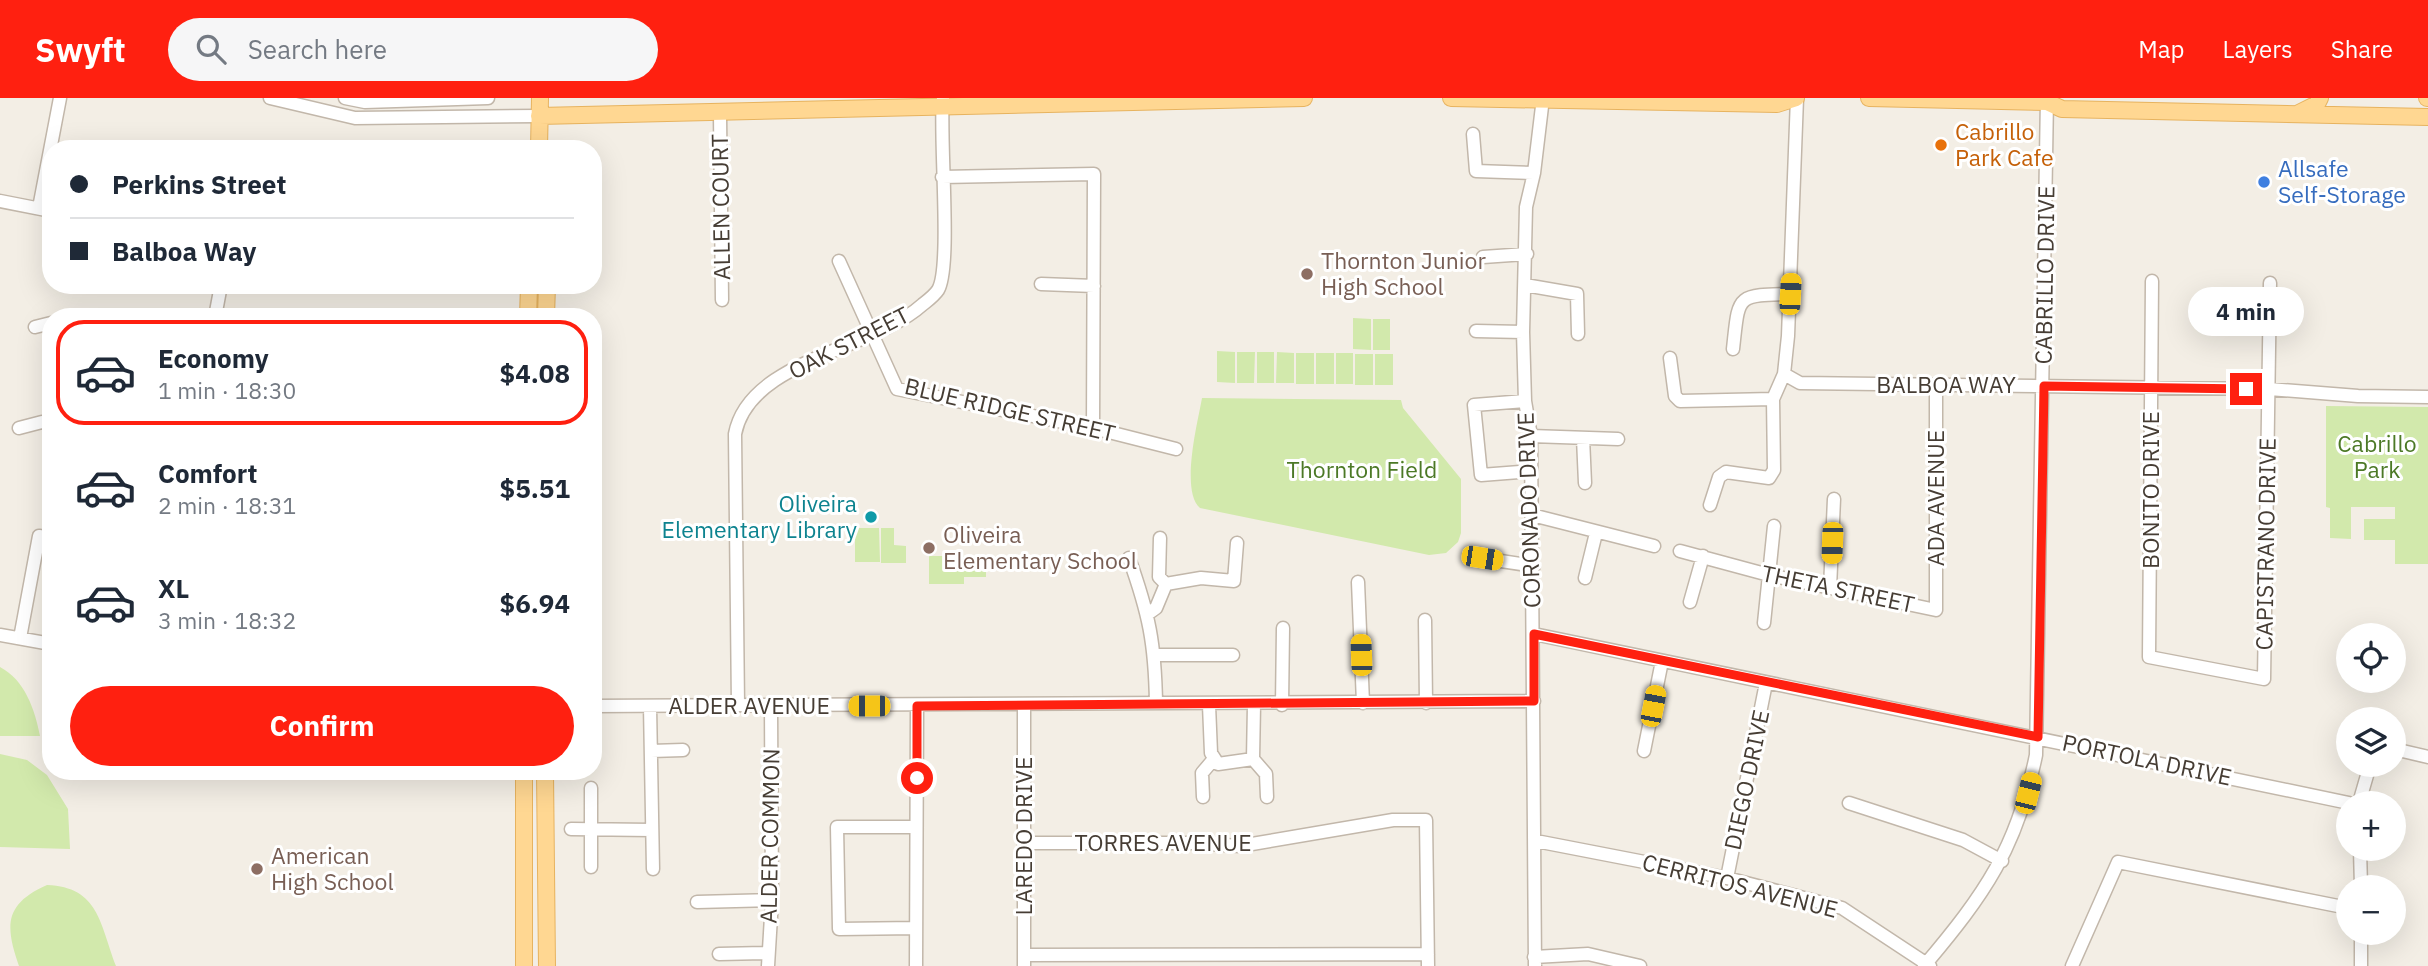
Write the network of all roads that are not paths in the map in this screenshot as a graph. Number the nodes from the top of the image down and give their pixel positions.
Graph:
1 (60, 98) edge
2 (270, 98) edge
3 (345, 98) edge
4 (488, 98) edge
5 (540, 98) edge
6 (1304, 98) edge
7 (1451, 98) edge
8 (1796, 98) edge
9 (1869, 98) edge
10 (2320, 98) edge
11 (1543, 99) edge
12 (2049, 99) edge
13 (943, 102) edge
14 (311, 104) edge
15 (720, 114) junction
16 (2297, 114) junction
17 (539, 116) junction
18 (2428, 117) edge
19 (1473, 134) dead end
20 (54, 140) edge
21 (538, 140) edge
22 (1534, 173) junction
23 (942, 177) junction
24 (0, 201) edge
25 (42, 208) edge
26 (1527, 254) junction
27 (1483, 257) dead end
28 (839, 261) dead end
29 (2152, 281) dead end
30 (2270, 283) dead end
31 (1041, 284) dead end
32 (1525, 285) junction
33 (1094, 286) junction
34 (1790, 294) junction
35 (722, 300) dead end
36 (42, 325) edge
37 (35, 327) dead end
38 (1476, 331) dead end
39 (1523, 332) junction
40 (1578, 334) dead end
41 (873, 335) junction
42 (1732, 349) dead end
43 (1671, 358) dead end
44 (1784, 374) junction
45 (1936, 386) junction
46 (2044, 386) junction
47 (2151, 388) junction
48 (2269, 389) junction
49 (2428, 397) edge
50 (1773, 399) junction
51 (1525, 401) junction
52 (42, 422) edge
53 (19, 428) dead end
54 (1093, 428) junction
55 (1531, 436) junction
56 (1583, 438) junction
57 (1618, 439) dead end
58 (1176, 449) dead end
59 (1531, 471) junction
60 (1585, 484) dead end
61 (1833, 499) dead end
62 (1710, 505) dead end
63 (1532, 516) junction
64 (1774, 526) dead end
65 (1596, 533) junction
66 (1160, 538) dead end
67 (1237, 543) dead end
68 (1654, 546) dead end
69 (42, 549) edge
70 (1681, 551) dead end
71 (1703, 556) junction
72 (1129, 558) dead end
73 (1482, 558) dead end
74 (1534, 566) junction
75 (1769, 575) junction
76 (1585, 579) dead end
77 (1358, 582) dead end
78 (1166, 584) junction
79 (1830, 588) junction
80 (1690, 602) dead end
81 (1936, 610) joint
82 (1149, 613) junction
83 (1425, 620) dead end
84 (1764, 623) dead end
85 (1283, 628) dead end
86 (1534, 634) junction
87 (0, 635) edge
88 (20, 638) junction
89 (42, 642) edge
90 (1233, 654) dead end
91 (1155, 655) junction
92 (1662, 661) junction
93 (2264, 679) joint
94 (1766, 682) junction
95 (1534, 701) junction
96 (1156, 703) junction
97 (1426, 703) junction
98 (1363, 704) junction
99 (738, 705) junction
100 (771, 705) junction
101 (1024, 705) junction
102 (1209, 705) junction
103 (1254, 705) junction
104 (1282, 705) junction
105 (602, 706) edge
106 (650, 706) junction
107 (917, 706) junction
108 (2038, 737) junction
109 (683, 750) dead end
110 (651, 751) junction
111 (1644, 751) dead end
112 (2406, 752) edge
113 (2428, 757) edge
114 (1253, 759) junction
115 (1213, 760) junction
116 (524, 780) edge
117 (545, 780) edge
118 (590, 788) dead end
119 (1203, 797) dead end
120 (1267, 797) dead end
121 (2336, 800) edge
122 (1849, 803) dead end
123 (916, 827) junction
124 (571, 829) dead end
125 (591, 829) junction
126 (652, 830) junction
127 (1536, 841) junction
128 (1024, 843) junction
129 (2003, 860) junction
130 (591, 867) dead end
131 (653, 869) dead end
132 (1727, 878) junction
133 (772, 901) junction
134 (698, 902) dead end
135 (2336, 906) edge
136 (916, 928) junction
137 (2361, 945) edge
138 (719, 954) dead end
139 (768, 960) edge
140 (1024, 960) edge
141 (1428, 960) edge
142 (1534, 962) edge
143 (1927, 965) edge
144 (524, 966) edge
145 (547, 966) edge
146 (916, 966) edge
147 (1640, 966) edge
148 (2072, 966) edge
149 (2361, 966) edge

1 - 20 street
2 - 14 street
3 - 4 street
5 - 17 main road
6 - 13 main road
7 - 11 main road
8 - 11 main road
8 - 34 street
9 - 12 main road
10 - 16 main road
11 - 22 street, CORONADO DRIVE
12 - 16 main road
12 - 46 street, CABRILLO DRIVE
13 - 15 main road
13 - 23 street, OAK STREET
14 - 17 street
15 - 17 main road
15 - 35 street, ALLEN COURT
16 - 18 main road
17 - 21 main road
19 - 22 street
22 - 26 street, CORONADO DRIVE
23 - 33 street
23 - 41 street, OAK STREET
24 - 25 street
26 - 27 street
26 - 32 street, CORONADO DRIVE
28 - 41 street
29 - 47 street, BONITO DRIVE
30 - 48 street, CAPISTRANO DRIVE
31 - 33 street
32 - 39 street, CORONADO DRIVE
32 - 40 street
33 - 54 street
34 - 42 street
34 - 44 street
36 - 37 street
38 - 39 street
39 - 51 street, CORONADO DRIVE
41 - 54 street, BLUE RIDGE STREET
41 - 99 street, OAK STREET
43 - 50 street
44 - 45 street, BALBOA WAY
44 - 50 street
45 - 46 street, BALBOA WAY
45 - 81 street, ADA AVENUE
46 - 47 street, BALBOA WAY
46 - 108 street, CABRILLO DRIVE
47 - 48 street, BALBOA WAY
47 - 93 street, BONITO DRIVE
48 - 49 street, BALBOA WAY
48 - 93 street, CAPISTRANO DRIVE
50 - 62 street
51 - 55 street, CORONADO DRIVE
51 - 59 street
52 - 53 street
54 - 58 street, BLUE RIDGE STREET
55 - 56 street
55 - 59 street, CORONADO DRIVE
56 - 57 street
56 - 60 street
59 - 63 street, CORONADO DRIVE
61 - 79 street
63 - 65 street
63 - 74 street, CORONADO DRIVE
64 - 75 street
65 - 68 street
65 - 76 street
66 - 78 street
67 - 78 street
69 - 88 street
70 - 71 street, THETA STREET
71 - 75 street, THETA STREET
71 - 80 street
72 - 82 street
73 - 74 street
74 - 86 street, CORONADO DRIVE
75 - 79 street, THETA STREET
75 - 84 street
77 - 98 street
78 - 82 street
79 - 81 street, THETA STREET
82 - 91 street
83 - 97 street
85 - 104 street
86 - 92 street, PORTOLA DRIVE
86 - 95 street, CORONADO DRIVE
87 - 88 street
88 - 89 street
90 - 91 street
91 - 96 street
92 - 94 street, PORTOLA DRIVE
92 - 111 street
94 - 108 street, PORTOLA DRIVE
94 - 132 street, DIEGO DRIVE
95 - 97 street, ALDER AVENUE
95 - 127 street, CORONADO DRIVE
96 - 101 street, ALDER AVENUE
96 - 102 street, ALDER AVENUE
97 - 98 street, ALDER AVENUE
98 - 104 street, ALDER AVENUE
99 - 100 street, ALDER AVENUE
99 - 106 street, ALDER AVENUE
100 - 107 street, ALDER AVENUE
100 - 133 street, ALDER COMMON
101 - 107 street, ALDER AVENUE
101 - 128 street, LAREDO DRIVE
102 - 103 street, ALDER AVENUE
102 - 115 street
103 - 104 street, ALDER AVENUE
103 - 114 street
105 - 106 street, ALDER AVENUE
106 - 110 street
107 - 123 street
108 - 121 street, PORTOLA DRIVE
108 - 129 street, CABRILLO DRIVE
109 - 110 street
110 - 126 street
112 - 113 street
114 - 115 street
114 - 120 street
115 - 119 street
116 - 144 main road
117 - 145 main road
118 - 125 street
122 - 129 street
123 - 136 street
123 - 136 street
124 - 125 street
125 - 126 street
125 - 130 street
126 - 131 street
127 - 132 street, CERRITOS AVENUE
127 - 142 street, CORONADO DRIVE
128 - 140 street, LAREDO DRIVE
128 - 141 street, TORRES AVENUE
129 - 143 street, CABRILLO DRIVE
132 - 143 street, CERRITOS AVENUE
133 - 134 street
133 - 139 street, ALDER COMMON
135 - 148 street
136 - 146 street
137 - 149 street
138 - 139 street
140 - 141 street
142 - 147 street

